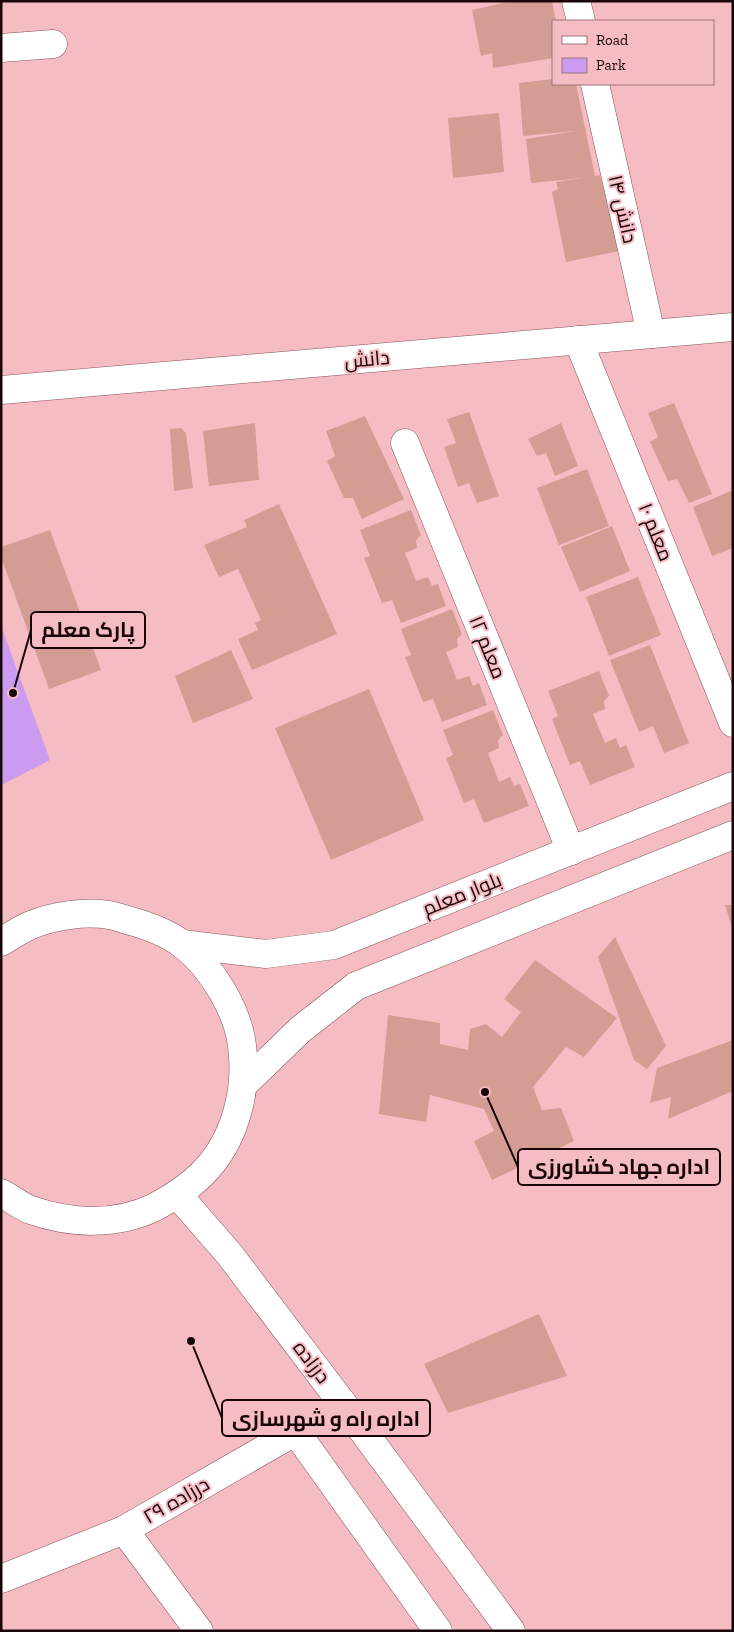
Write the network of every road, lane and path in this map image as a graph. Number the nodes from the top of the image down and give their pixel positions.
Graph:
1 (576, 1) edge
2 (581, 20) edge
3 (53, 44) dead end
4 (1, 48) edge
5 (595, 85) edge
6 (733, 327) edge
7 (651, 334) junction
8 (578, 340) junction
9 (1, 390) edge
10 (405, 443) dead end
11 (733, 723) edge
12 (733, 786) edge
13 (733, 835) edge
14 (571, 850) junction
15 (1, 942) edge
16 (182, 944) junction
17 (243, 1085) junction
18 (1, 1193) edge
19 (178, 1195) junction
20 (343, 1404) junction
21 (296, 1432) junction
22 (124, 1530) junction
23 (1, 1578) edge
24 (199, 1631) edge
25 (438, 1631) edge
26 (511, 1631) edge

1 - 2 street
3 - 4 street
5 - 7 street, دانش ۱۴
6 - 7 street, دانش
7 - 8 street, دانش
8 - 9 street, دانش
8 - 11 street, معلم ۱۰
10 - 14 street, معلم ۱۲
12 - 14 street, بلوار معلم
13 - 17 street
14 - 16 street, بلوار معلم
15 - 16 street
16 - 17 street
17 - 19 street
18 - 19 street
19 - 20 street, درزاده
20 - 21 street, درزاده ۲۹
20 - 26 street, درزاده
21 - 22 street, درزاده ۲۹
21 - 25 street
22 - 23 street, درزاده ۲۹
22 - 24 street

